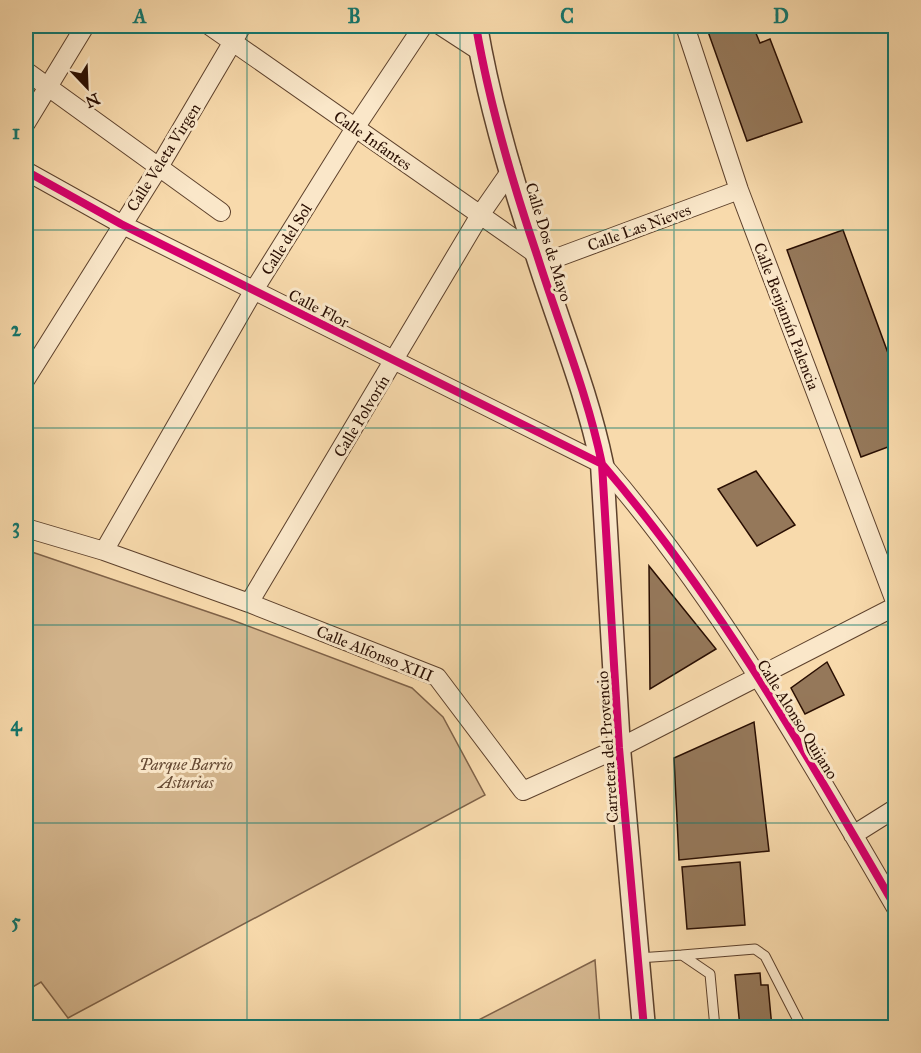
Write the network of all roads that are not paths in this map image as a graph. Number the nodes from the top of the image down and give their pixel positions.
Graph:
1 (85, 26) edge
2 (210, 26) edge
3 (243, 26) edge
4 (423, 26) edge
5 (441, 26) edge
6 (476, 26) edge
7 (685, 26) edge
8 (232, 42) junction
9 (481, 52) junction
10 (26, 71) edge
11 (47, 86) junction
12 (26, 123) edge
13 (355, 128) junction
14 (159, 167) junction
15 (512, 170) junction
16 (26, 171) edge
17 (739, 189) junction
18 (221, 212) dead end
19 (480, 215) junction
20 (121, 224) junction
21 (538, 259) junction
22 (254, 290) junction
23 (395, 361) junction
24 (26, 379) edge
25 (602, 464) junction
26 (29, 527) edge
27 (104, 551) junction
28 (249, 603) junction
29 (896, 605) edge
30 (757, 676) junction
31 (619, 748) junction
32 (896, 808) edge
33 (853, 835) junction
34 (896, 908) edge
35 (682, 955) junction
36 (638, 958) junction
37 (644, 1028) edge
38 (715, 1028) edge
39 (802, 1028) edge

1 - 11 street
2 - 8 street, Calle Infantes
3 - 8 street, Calle Veleta Virgen
4 - 13 street, Calle del Sol
5 - 9 street
6 - 9 street, Calle Dos de Mayo
7 - 17 street, Calle Benjamín Palencia
8 - 13 street, Calle Infantes
8 - 14 street, Calle Veleta Virgen
9 - 15 street, Calle Dos de Mayo
10 - 11 street
11 - 12 street
11 - 14 street
13 - 19 street, Calle Infantes
13 - 22 street, Calle del Sol
14 - 18 street
14 - 20 street, Calle Veleta Virgen
15 - 19 street, Calle Polvorín
15 - 21 street, Calle Dos de Mayo
16 - 20 street, Calle Flor
17 - 21 street, Calle Las Nieves
17 - 29 street, Calle Benjamín Palencia
19 - 21 street, Calle Infantes
19 - 23 street, Calle Polvorín
20 - 22 street, Calle Flor
20 - 24 street, Calle Veleta Virgen
21 - 25 street, Calle Dos de Mayo
22 - 23 street, Calle Flor
22 - 27 street, Calle del Sol
23 - 25 street, Calle Flor
23 - 28 street, Calle Polvorín
25 - 30 street, Calle Alonso Quijano
25 - 31 street, Carretera del Provencio
26 - 27 street, Calle Alfonso XIII
27 - 28 street, Calle Alfonso XIII
28 - 31 street, Calle Alfonso XIII
29 - 30 street, Calle Alfonso XIII
30 - 31 street, Calle Alfonso XIII
30 - 33 street, Calle Alonso Quijano
31 - 36 street, Carretera del Provencio
32 - 33 street
33 - 34 street, Calle Alonso Quijano
35 - 36 lane
35 - 38 lane
35 - 39 lane
36 - 37 street, Carretera del Provencio

